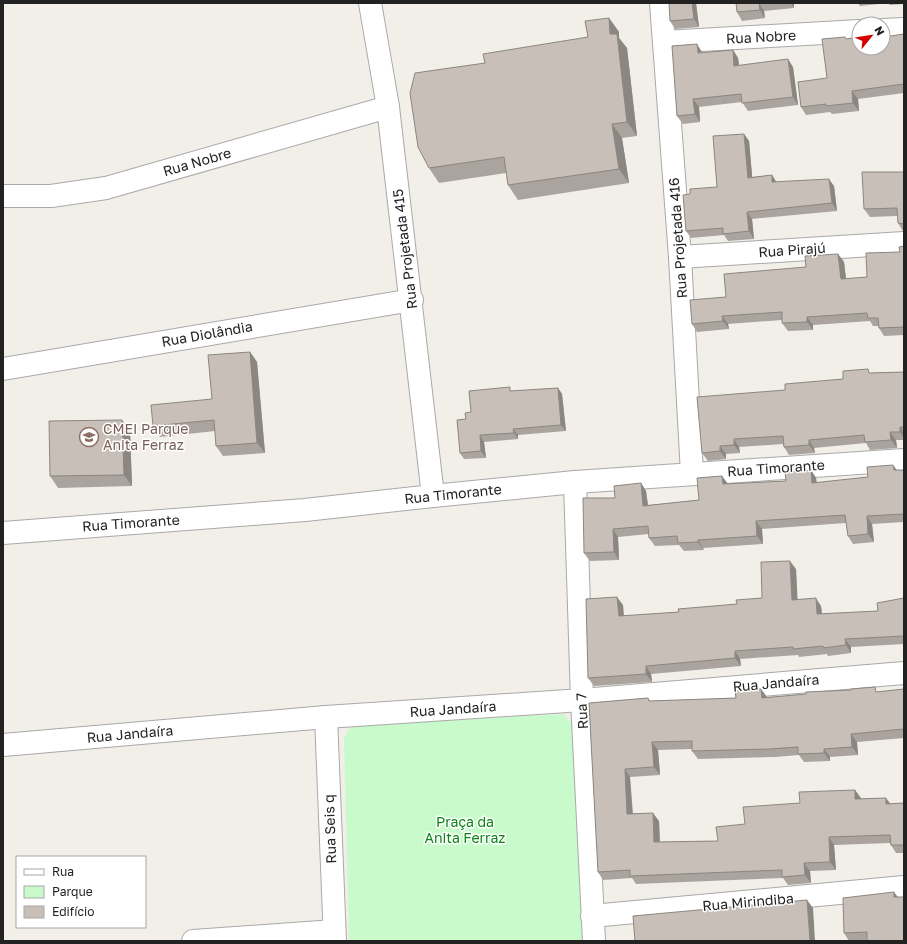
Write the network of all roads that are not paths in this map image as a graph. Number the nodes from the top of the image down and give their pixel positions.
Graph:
1 (370, 3) edge
2 (661, 3) edge
3 (904, 29) edge
4 (891, 30) edge
5 (851, 31) edge
6 (664, 42) junction
7 (388, 107) junction
8 (3, 196) edge
9 (904, 243) edge
10 (680, 257) junction
11 (412, 300) junction
12 (3, 369) edge
13 (904, 460) edge
14 (692, 474) junction
15 (575, 482) junction
16 (433, 496) junction
17 (3, 533) edge
18 (904, 673) edge
19 (582, 700) junction
20 (326, 718) junction
21 (3, 745) edge
22 (904, 887) edge
23 (592, 916) junction
24 (335, 936) edge
25 (193, 941) edge
26 (594, 941) edge

1 - 7 street, Rua Projetada 415
2 - 6 street, Rua Projetada 416
3 - 4 street
5 - 6 street, Rua Nobre
6 - 10 street, Rua Projetada 416
7 - 8 street, Rua Nobre
7 - 11 street, Rua Projetada 415
9 - 10 street, Rua Pirajú
10 - 14 street, Rua Projetada 416
11 - 12 street, Rua Diolândia
11 - 16 street, Rua Projetada 415
13 - 14 street, Rua Timorante
14 - 15 street, Rua Timorante
15 - 16 street, Rua Timorante
15 - 19 street, Rua 7
16 - 17 street, Rua Timorante
18 - 19 street, Rua Jandaíra
19 - 20 street, Rua Jandaíra
19 - 23 street, Rua 7
20 - 21 street, Rua Jandaíra
20 - 24 street, Rua Seis q
22 - 23 street, Rua Mirindiba
23 - 26 street, Rua 7
24 - 25 street

